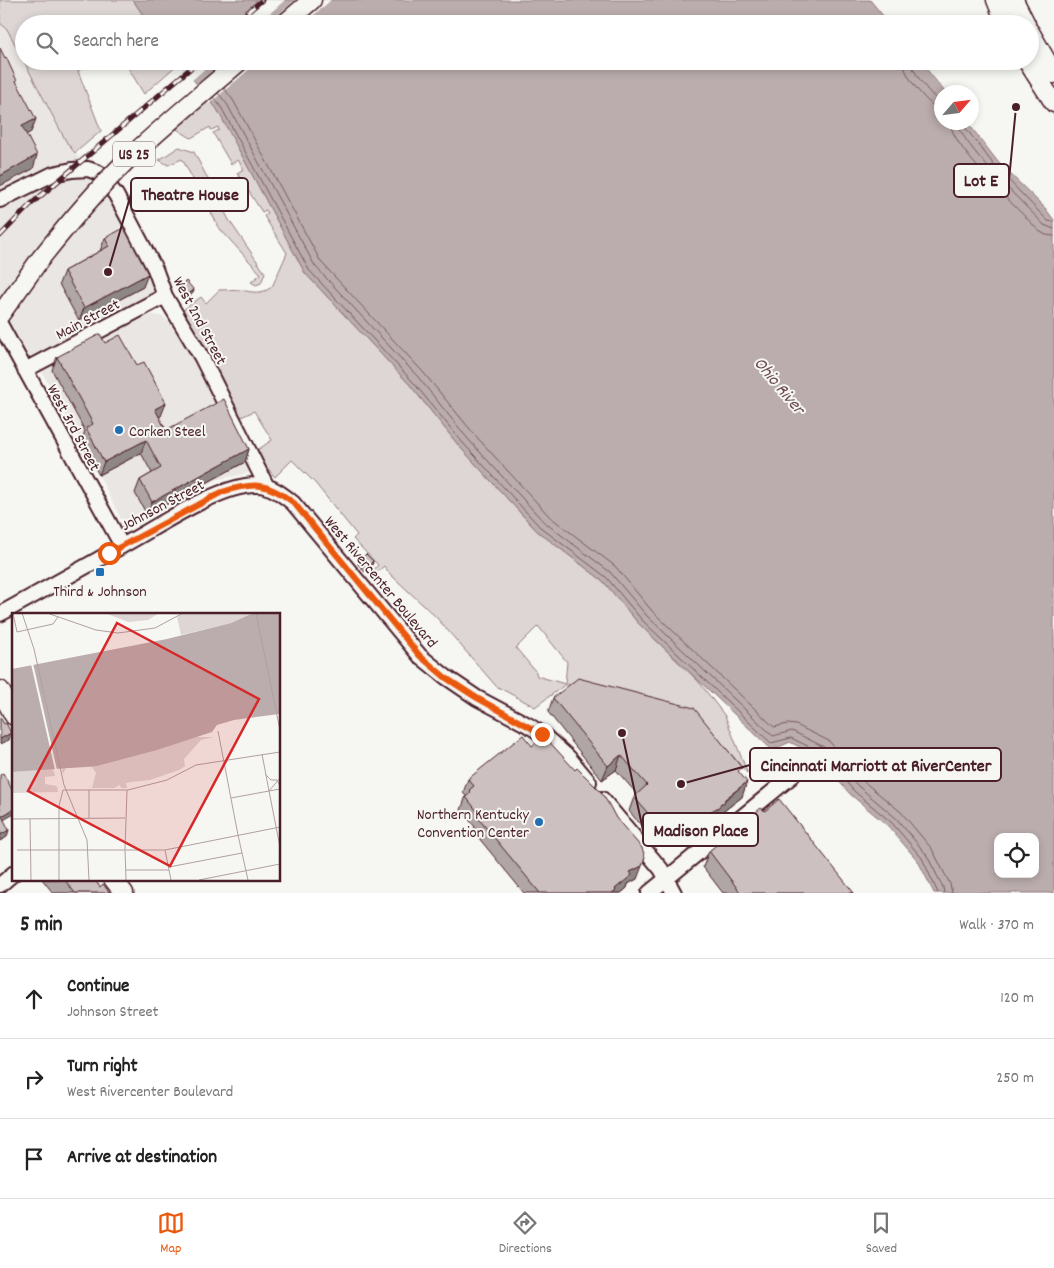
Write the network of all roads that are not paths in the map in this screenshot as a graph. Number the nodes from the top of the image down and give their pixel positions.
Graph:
1 (312, 0) edge
2 (996, 0) edge
3 (1014, 0) edge
4 (294, 15) edge
5 (1002, 15) edge
6 (1022, 15) edge
7 (1039, 48) edge
8 (229, 70) edge
9 (1033, 70) edge
10 (1054, 74) edge
11 (1054, 103) edge
12 (0, 200) edge
13 (165, 296) junction
14 (0, 315) edge
15 (0, 324) edge
16 (25, 370) junction
17 (267, 487) junction
18 (122, 546) junction
19 (0, 614) edge
20 (0, 690) edge
21 (12, 712) edge
22 (792, 776) dead end
23 (12, 876) edge
24 (666, 879) junction
25 (114, 880) edge
26 (0, 885) edge
27 (124, 893) edge
28 (649, 893) edge
29 (674, 893) edge

1 - 4 main road
2 - 5 main road
3 - 6 main road
7 - 10 main road
8 - 14 main road, US 25, bridge
9 - 11 main road
12 - 13 street, West 2nd Street
13 - 16 street, Main Street
13 - 17 street, West 2nd Street
15 - 16 street, West 3rd Street
16 - 18 street, West 3rd Street
17 - 18 street, Johnson Street
17 - 24 street, West Rivercenter Boulevard
18 - 19 street, Johnson Street
20 - 21 main road
22 - 24 street
23 - 26 street
24 - 28 street
24 - 29 street, West Rivercenter Boulevard
25 - 27 main road

